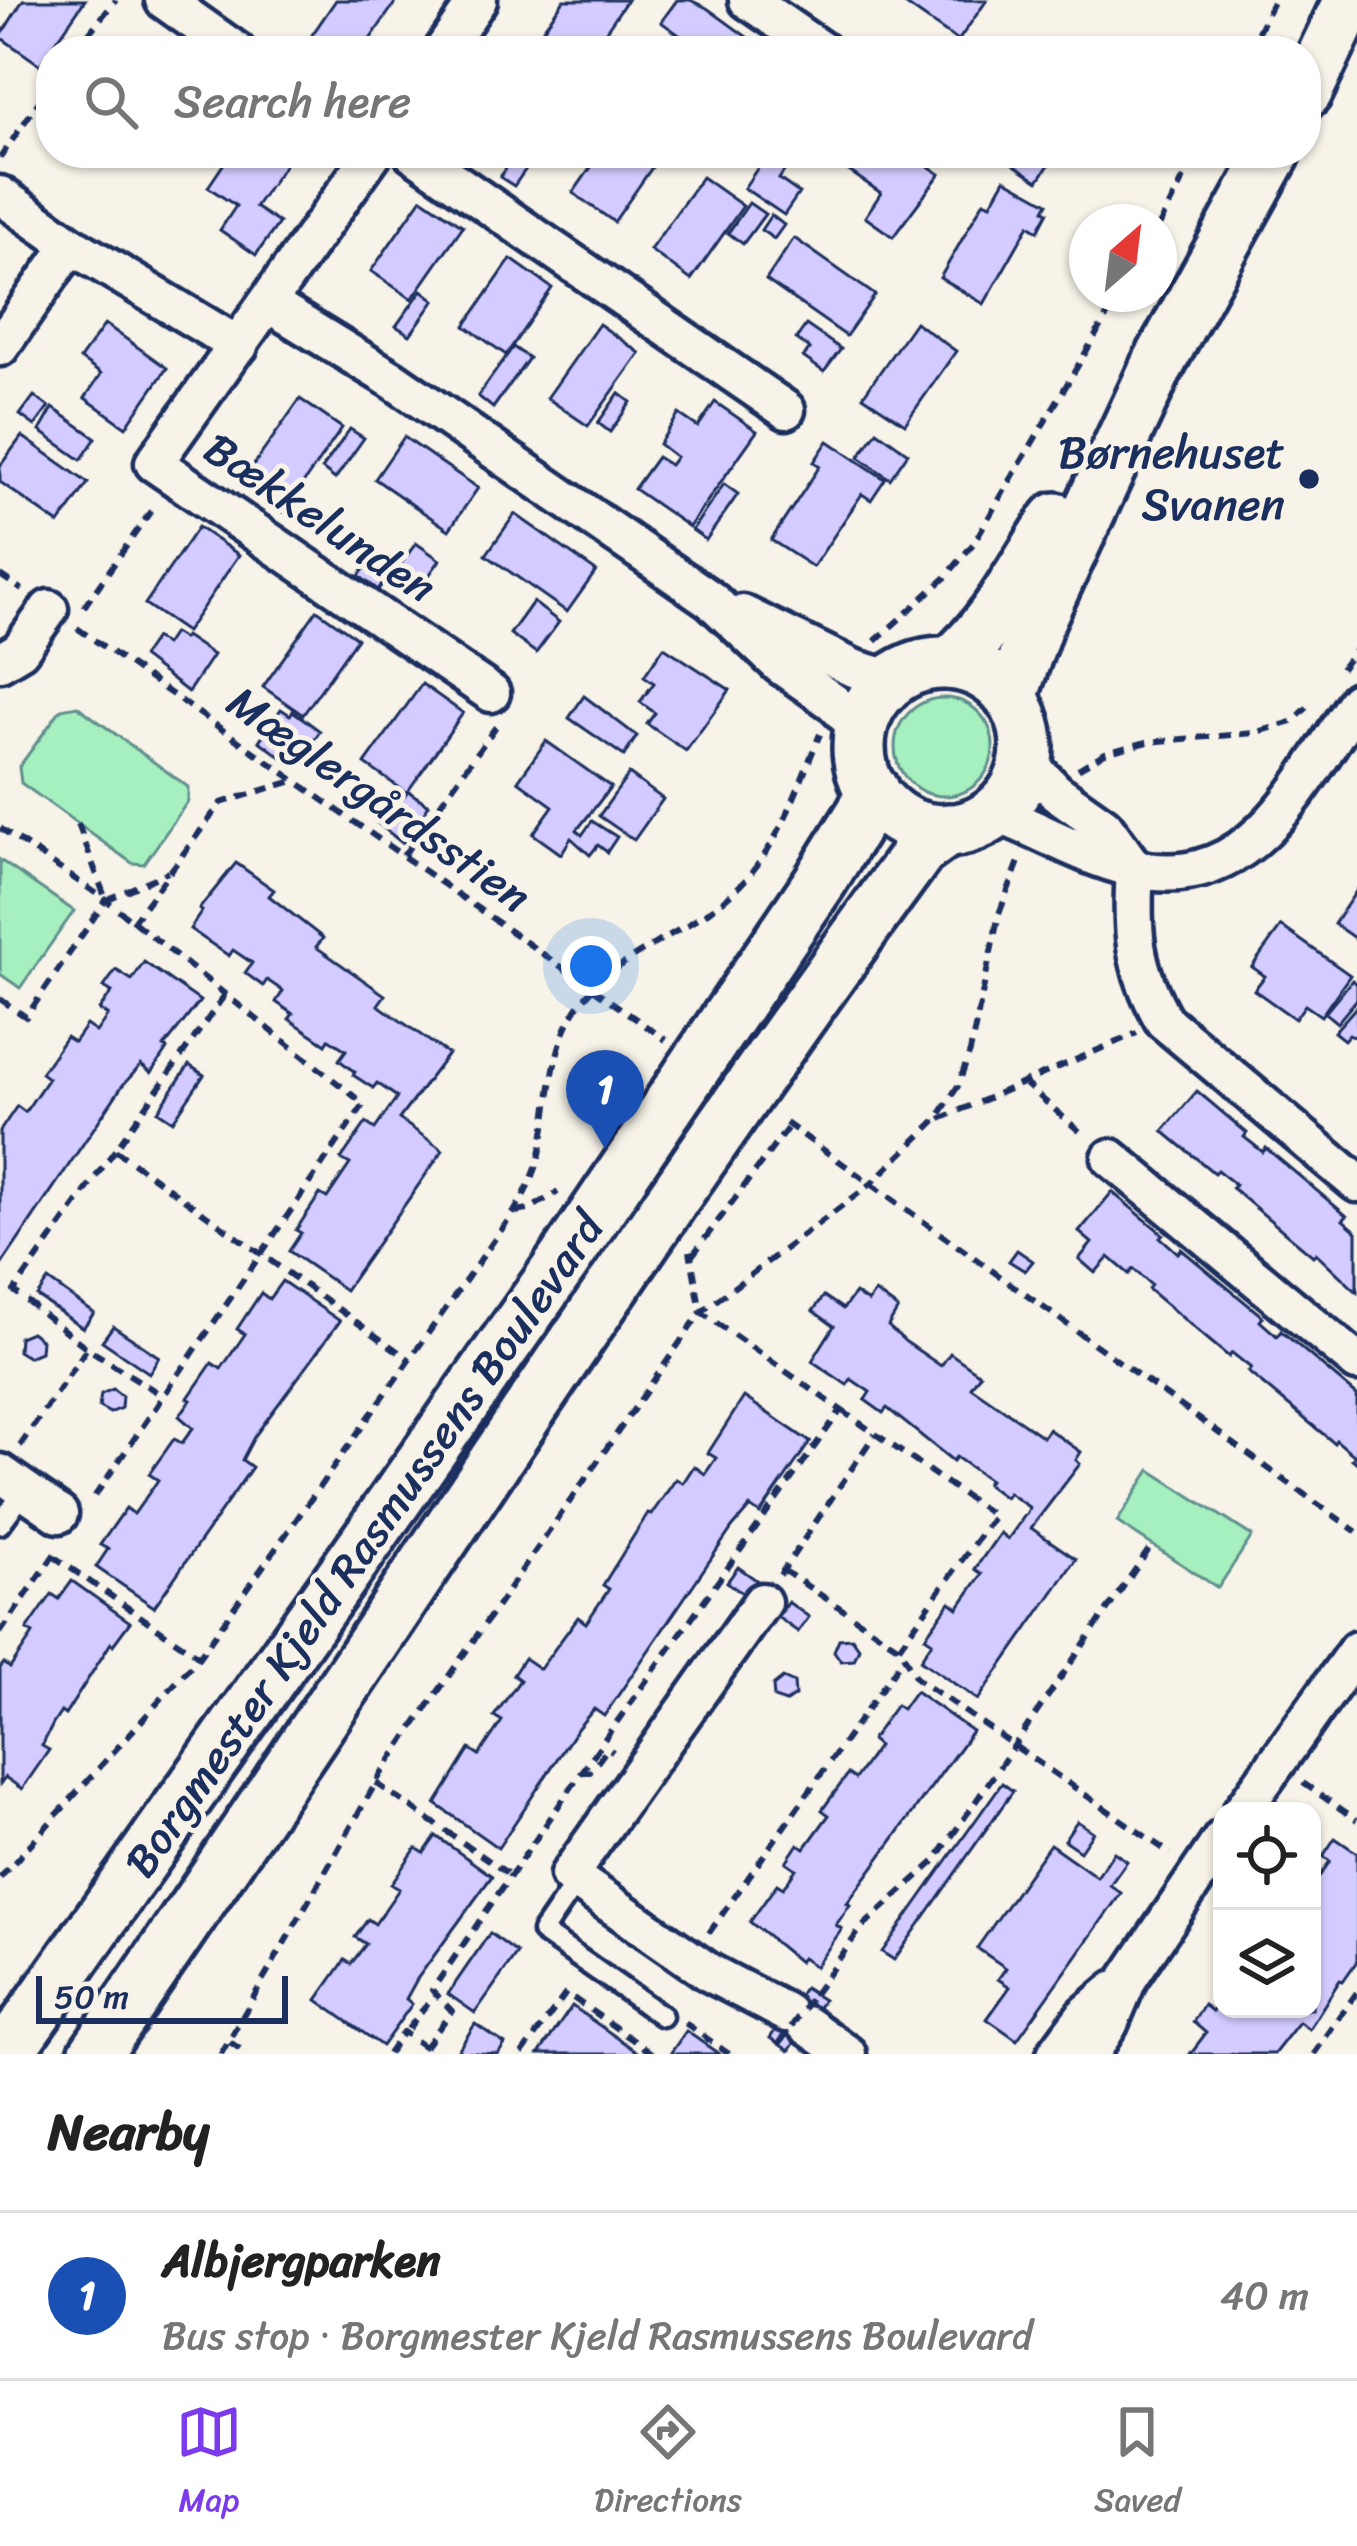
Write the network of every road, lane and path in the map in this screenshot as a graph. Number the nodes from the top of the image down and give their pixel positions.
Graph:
1 (116, 0) edge
2 (164, 0) edge
3 (478, 0) edge
4 (748, 0) edge
5 (1274, 0) edge
6 (1350, 0) edge
7 (86, 36) edge
8 (215, 36) edge
9 (453, 36) edge
10 (800, 36) edge
11 (1256, 36) edge
12 (1321, 61) edge
13 (36, 106) edge
14 (0, 158) edge
15 (363, 168) edge
16 (435, 168) edge
17 (1189, 168) edge
18 (1266, 168) edge
19 (0, 195) edge
20 (1170, 204) edge
21 (71, 245) junction
22 (268, 304) junction
23 (239, 346) junction
24 (0, 347) edge
25 (1156, 368) junction
26 (786, 410) dead end
27 (175, 477) junction
28 (711, 600) junction
29 (60, 617) junction
30 (0, 662) edge
31 (951, 663) junction
32 (892, 680) junction
33 (491, 693) joint
34 (1011, 697) junction
35 (1357, 701) edge
36 (861, 730) junction
37 (1026, 761) junction
38 (295, 780) junction
39 (872, 790) junction
40 (971, 822) junction
41 (78, 824) dead end
42 (0, 828) edge
43 (403, 856) junction
44 (1136, 869) junction
45 (172, 870) junction
46 (106, 900) junction
47 (132, 923) junction
48 (594, 988) junction
49 (224, 996) junction
50 (0, 999) edge
51 (1164, 1021) junction
52 (671, 1043) dead end
53 (1023, 1082) junction
54 (936, 1120) dead end
55 (115, 1150) junction
56 (1111, 1158) joint
57 (1357, 1183) edge
58 (871, 1184) junction
59 (563, 1187) dead end
60 (514, 1212) junction
61 (261, 1254) junction
62 (701, 1312) junction
63 (87, 1348) junction
64 (410, 1360) junction
65 (1357, 1362) edge
66 (163, 1396) junction
67 (841, 1410) junction
68 (874, 1434) junction
69 (9, 1479) edge
70 (0, 1524) edge
71 (68, 1524) junction
72 (1357, 1532) edge
73 (1152, 1545) dead end
74 (53, 1556) junction
75 (783, 1570) junction
76 (762, 1602) joint
77 (0, 1634) edge
78 (899, 1647) junction
79 (1357, 1650) edge
80 (199, 1657) junction
81 (904, 1657) junction
82 (1014, 1746) junction
83 (1276, 1763) junction
84 (376, 1784) junction
85 (1248, 1802) edge
86 (1357, 1820) edge
87 (1213, 1850) edge
88 (1213, 1852) edge
89 (510, 1875) junction
90 (0, 1878) edge
91 (577, 1881) junction
92 (706, 1938) dead end
93 (1128, 1979) junction
94 (1357, 1992) edge
95 (435, 1993) junction
96 (672, 2018) joint
97 (796, 2019) junction
98 (13, 2022) edge
99 (406, 2031) junction
100 (229, 2042) junction
101 (425, 2047) junction
102 (95, 2054) edge
103 (221, 2054) edge
104 (247, 2054) edge
105 (388, 2054) edge
106 (435, 2054) edge
107 (523, 2054) edge
108 (653, 2054) edge
109 (729, 2054) edge
110 (765, 2054) edge
111 (848, 2054) edge
112 (1056, 2054) edge
113 (1090, 2054) edge
114 (1314, 2054) edge

1 - 7 path
2 - 8 street
3 - 9 street
4 - 10 street
5 - 11 path
6 - 12 street
13 - 14 path
15 - 22 street, Bækkelunden
16 - 26 street
17 - 20 path
18 - 25 street
19 - 21 street
21 - 23 street
21 - 24 street
22 - 23 street, Bækkelunden
22 - 28 street
23 - 27 street, Bækkelunden
25 - 31 street
25 - 34 street
27 - 29 path
27 - 33 street, Bækkelunden
28 - 32 street
28 - 36 street
29 - 30 street
29 - 38 path, Mæglergårdsstien
31 - 32 street
31 - 34 street
32 - 36 street
33 - 43 path
34 - 37 street
35 - 44 street
36 - 39 street
37 - 40 street
37 - 44 street
38 - 43 path, Mæglergårdsstien
38 - 45 path
39 - 40 street
39 - 98 street, Borgmester Kjeld Rasmussens Boulevard
40 - 44 street
40 - 102 street, Borgmester Kjeld Rasmussens Boulevard
41 - 46 path
42 - 46 path
43 - 48 path, Mæglergårdsstien
44 - 51 street
45 - 46 path
45 - 47 path
46 - 47 path
46 - 50 path
47 - 49 path
48 - 52 path, Mæglergårdsstien
48 - 60 path
49 - 55 path
49 - 61 path
51 - 53 path
51 - 57 street
53 - 54 path
53 - 56 path
55 - 61 path
55 - 63 path
56 - 65 street
58 - 62 path
58 - 62 path
58 - 72 path
59 - 60 path
60 - 64 path
61 - 64 path
61 - 66 path
62 - 67 path
62 - 84 path
63 - 66 path
63 - 69 path
64 - 80 path
66 - 71 path
67 - 68 path
67 - 89 path
68 - 75 path
68 - 78 path
69 - 70 lane
69 - 71 street
71 - 74 path
73 - 82 path
74 - 77 path
74 - 80 path
75 - 76 path
75 - 78 path
76 - 91 street
78 - 81 path
79 - 83 street
80 - 90 path
81 - 82 path
81 - 92 path
82 - 87 path
82 - 97 path
83 - 85 street
83 - 86 path
84 - 89 path
84 - 100 path
88 - 93 street
89 - 95 path
91 - 96 lane
91 - 97 street
93 - 112 street
93 - 113 street
94 - 114 path
95 - 99 path
95 - 101 path
96 - 109 path
97 - 110 path
97 - 111 street
98 - 102 street
99 - 101 path
99 - 105 path
100 - 103 path
100 - 104 path
101 - 106 path
107 - 108 path

